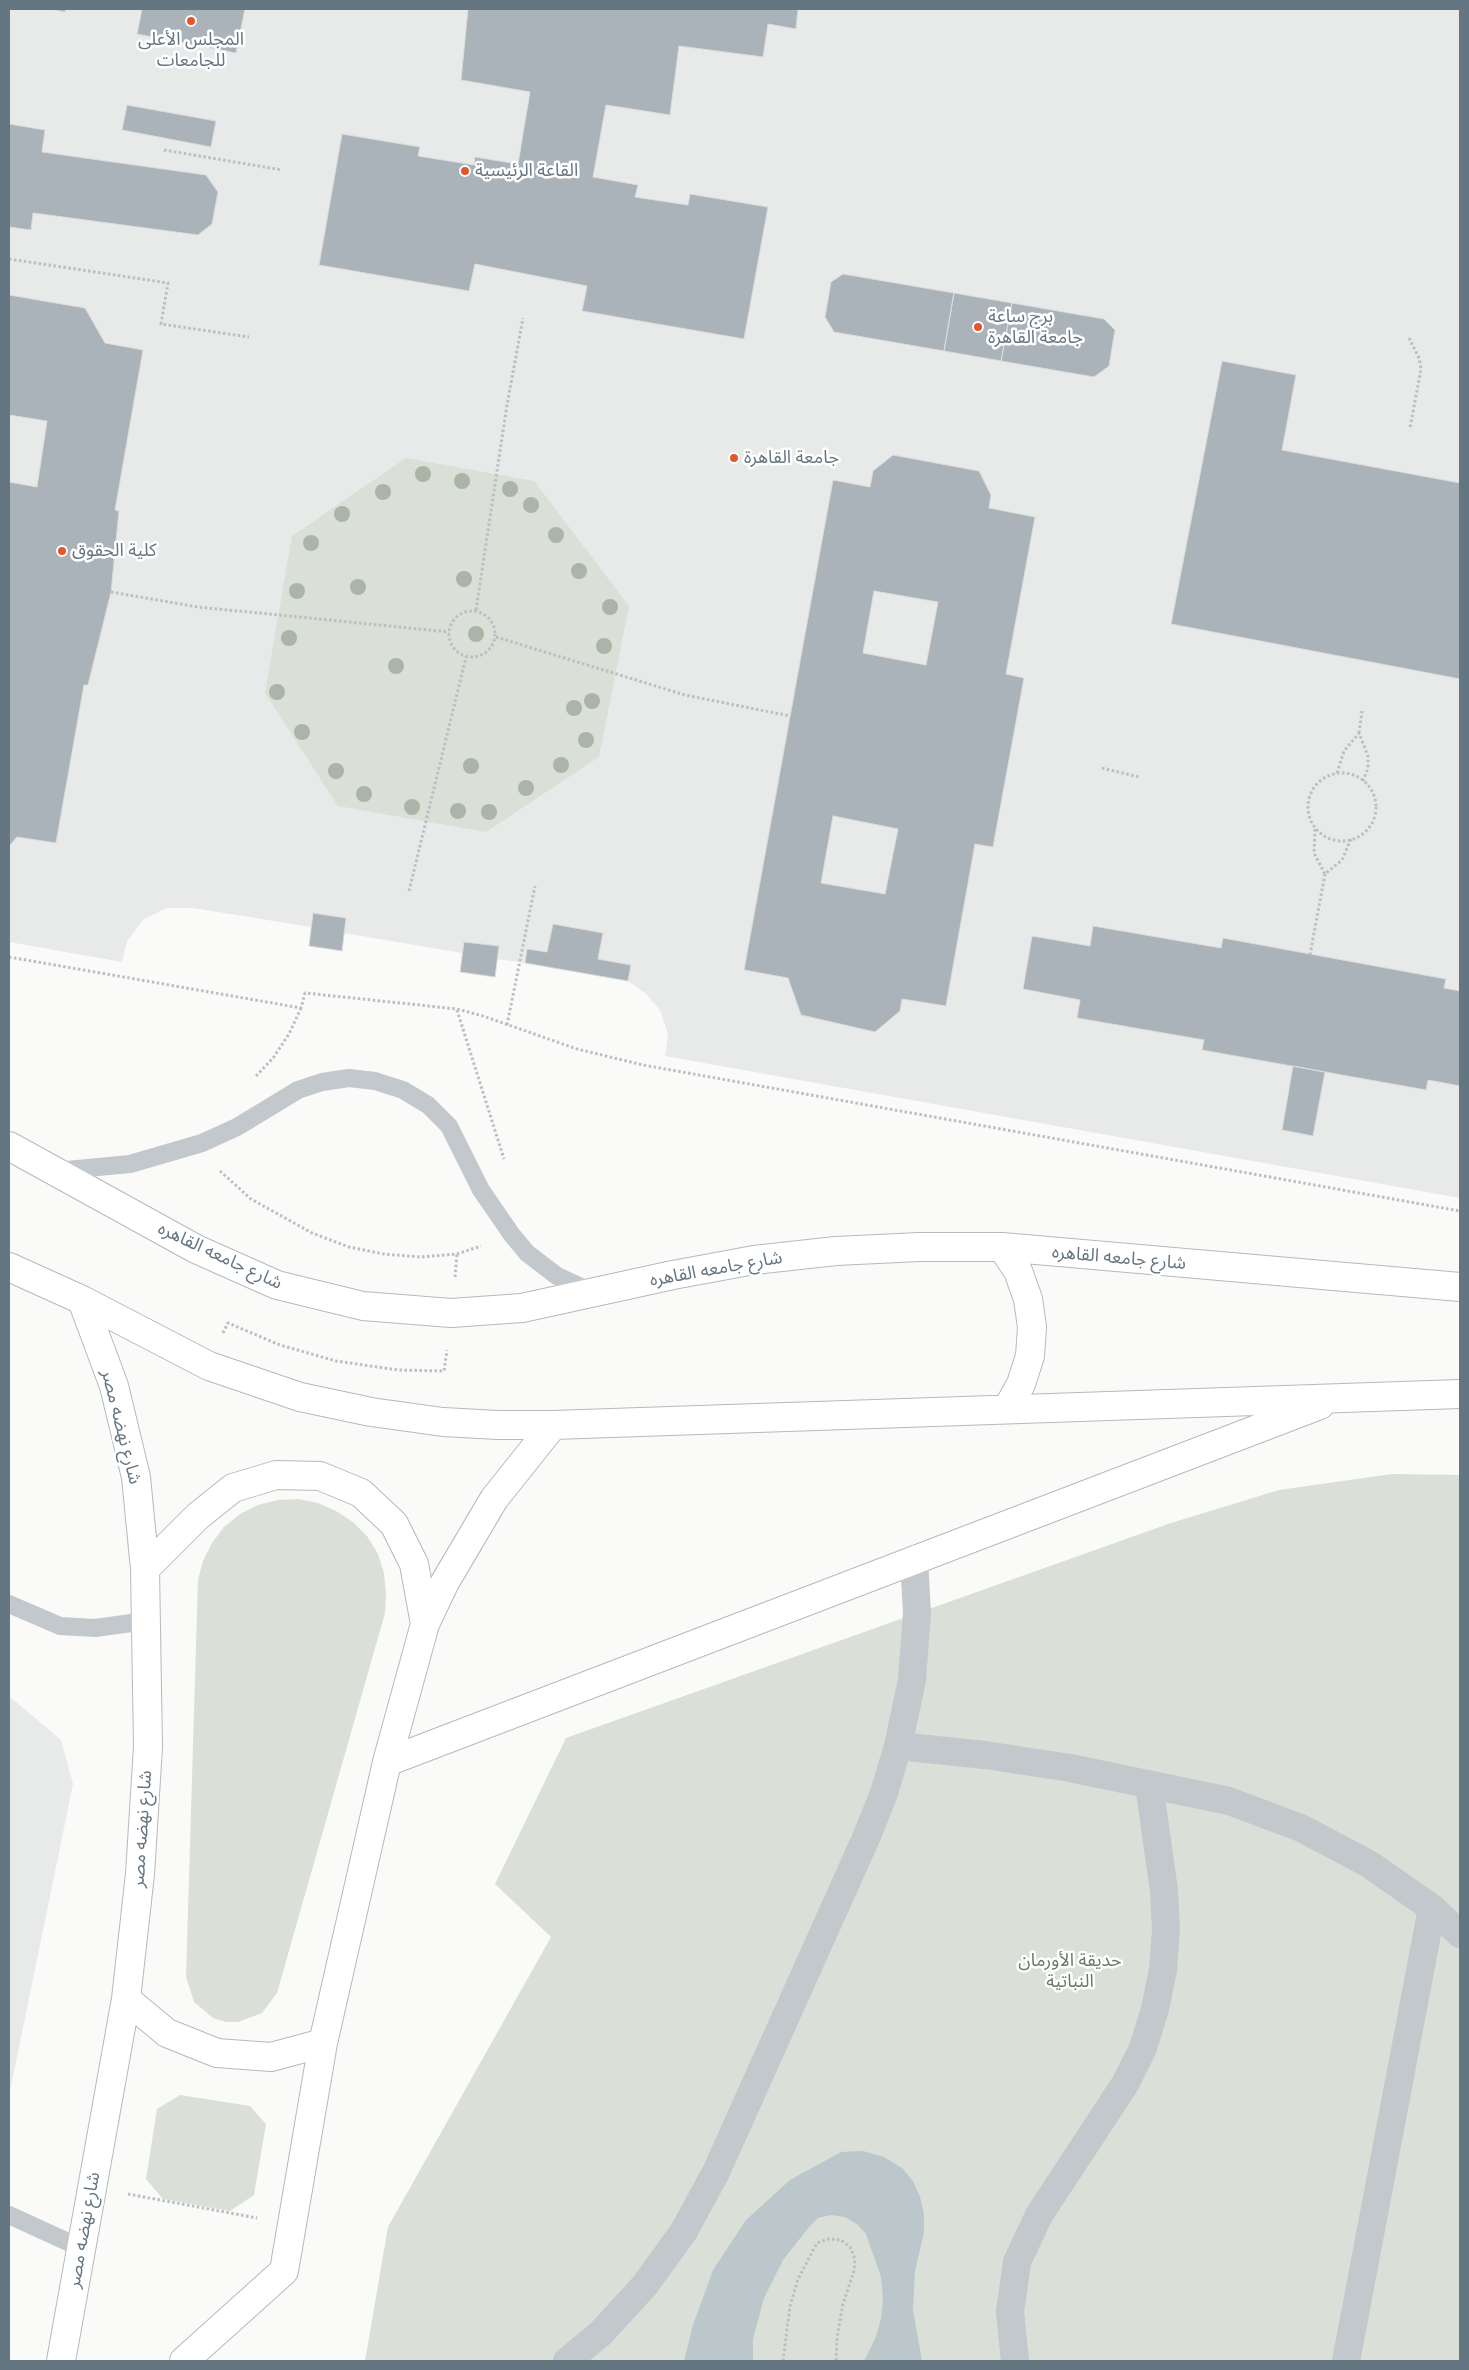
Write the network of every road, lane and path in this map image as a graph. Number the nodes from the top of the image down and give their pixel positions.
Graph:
1 (164, 150) dead end
2 (282, 170) dead end
3 (9, 259) edge
4 (523, 318) dead end
5 (249, 337) dead end
6 (1409, 338) dead end
7 (1410, 428) dead end
8 (111, 592) dead end
9 (476, 610) junction
10 (449, 632) junction
11 (496, 637) junction
12 (466, 657) junction
13 (1362, 711) dead end
14 (790, 716) dead end
15 (1360, 733) junction
16 (1102, 768) dead end
17 (1337, 773) junction
18 (1139, 777) dead end
19 (1363, 781) junction
20 (1315, 829) junction
21 (1351, 839) junction
22 (1325, 874) junction
23 (535, 886) dead end
24 (408, 891) dead end
25 (1310, 955) dead end
26 (9, 957) edge
27 (301, 1008) junction
28 (457, 1009) junction
29 (508, 1024) junction
30 (252, 1079) dead end
31 (202, 1143) junction
32 (9, 1146) edge
33 (504, 1160) dead end
34 (55, 1171) junction
35 (1460, 1211) edge
36 (512, 1235) junction
37 (1002, 1248) junction
38 (9, 1267) edge
39 (1460, 1287) edge
40 (592, 1292) junction
41 (82, 1300) junction
42 (1460, 1394) edge
43 (1340, 1397) junction
44 (1007, 1409) junction
45 (553, 1424) junction
46 (914, 1560) junction
47 (145, 1569) junction
48 (9, 1604) edge
49 (146, 1621) junction
50 (425, 1624) junction
51 (898, 1746) junction
52 (387, 1762) junction
53 (1149, 1784) junction
54 (1432, 1908) junction
55 (1460, 1934) edge
56 (126, 1999) junction
57 (323, 2043) junction
58 (92, 2188) junction
59 (9, 2215) edge
60 (292, 2224) junction
61 (81, 2248) junction
62 (600, 2334) junction
63 (61, 2361) edge
64 (184, 2361) edge
65 (567, 2361) edge
66 (598, 2361) edge
67 (783, 2361) edge
68 (836, 2361) edge
69 (1015, 2361) edge
70 (1346, 2361) edge

1 - 2 path
3 - 5 path
4 - 9 path
6 - 7 path
8 - 10 path
9 - 10 path
9 - 11 path
10 - 12 path
11 - 12 path
11 - 14 path
12 - 24 path
13 - 15 path
15 - 17 path
15 - 19 path
16 - 18 path
17 - 19 path
17 - 20 path
19 - 21 path
20 - 21 path
20 - 22 path
21 - 22 path
22 - 25 path
23 - 29 path
26 - 27 path
27 - 28 path
27 - 30 path
28 - 29 path
28 - 33 path
29 - 35 path
31 - 34 lane
31 - 36 path
31 - 36 lane
32 - 34 main road, شارع جامعه القاهره
34 - 40 main road, شارع جامعه القاهره
36 - 40 lane
37 - 39 main road, شارع جامعه القاهره
37 - 40 main road, شارع جامعه القاهره
37 - 44 main road
38 - 41 main road
41 - 45 main road
41 - 47 main road, شارع نهضه مصر
42 - 43 main road
43 - 44 main road
43 - 46 main road
44 - 45 main road
45 - 50 main road
46 - 51 street
46 - 52 main road
47 - 49 main road, شارع نهضه مصر
47 - 50 main road
48 - 49 lane
49 - 56 main road, شارع نهضه مصر
50 - 52 main road
51 - 53 street
51 - 62 street
52 - 57 main road
53 - 54 street
53 - 69 street
54 - 55 street
54 - 70 street
56 - 57 main road
56 - 58 main road, شارع نهضه مصر
57 - 60 main road
58 - 60 path
58 - 61 main road, شارع نهضه مصر
59 - 61 lane
60 - 64 main road
61 - 63 main road, شارع نهضه مصر
62 - 65 street
62 - 66 street
67 - 68 path

